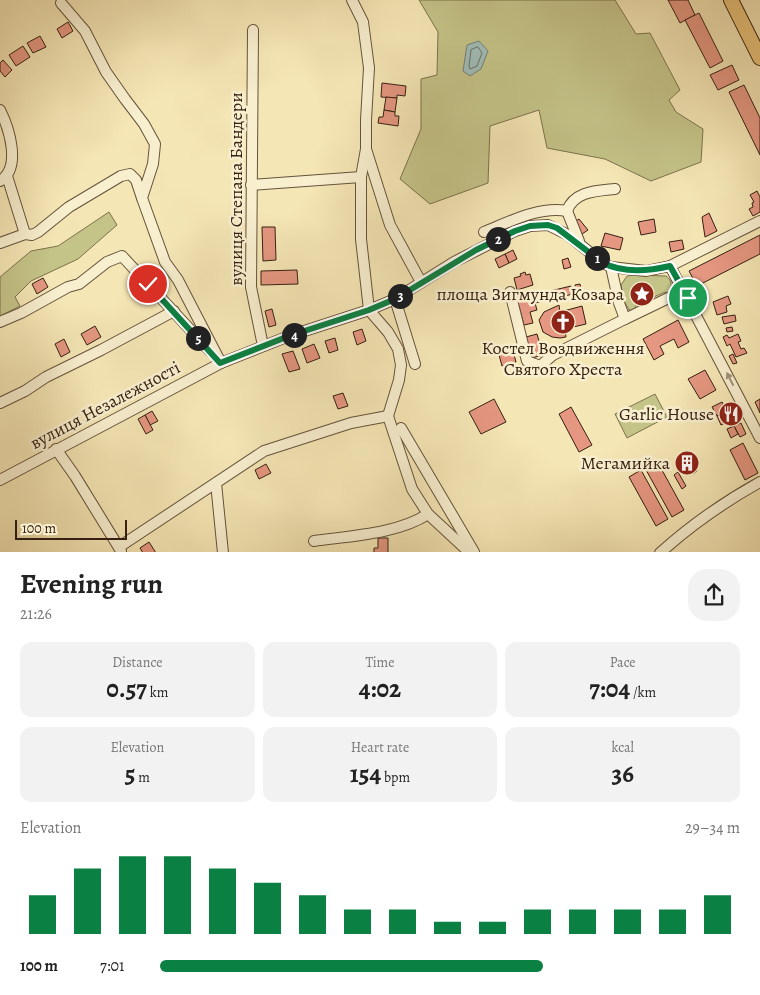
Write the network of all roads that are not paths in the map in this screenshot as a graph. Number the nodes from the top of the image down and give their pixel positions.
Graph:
1 (352, 0) edge
2 (731, 0) edge
3 (61, 3) dead end
4 (253, 30) dead end
5 (760, 58) edge
6 (0, 110) edge
7 (366, 149) junction
8 (361, 177) junction
9 (4, 179) edge
10 (251, 185) junction
11 (615, 189) dead end
12 (142, 198) junction
13 (567, 211) junction
14 (760, 221) edge
15 (484, 232) dead end
16 (24, 234) junction
17 (0, 243) edge
18 (582, 247) junction
19 (670, 266) junction
20 (611, 267) junction
21 (420, 282) junction
22 (683, 291) junction
23 (510, 292) dead end
24 (395, 299) junction
25 (369, 310) junction
26 (174, 311) junction
27 (625, 319) junction
28 (0, 322) edge
29 (262, 346) junction
30 (220, 363) junction
31 (415, 364) dead end
32 (0, 403) edge
33 (388, 416) junction
34 (401, 428) dead end
35 (760, 438) edge
36 (56, 449) junction
37 (0, 480) edge
38 (760, 482) edge
39 (216, 483) junction
40 (428, 514) junction
41 (314, 542) dead end
42 (120, 550) edge
43 (223, 552) edge
44 (470, 552) edge
45 (475, 552) edge
46 (660, 552) edge

1 - 7 street
2 - 5 main road
3 - 12 street
4 - 10 street, вулиця Степана Бандери
6 - 9 street
7 - 8 street
7 - 21 street
8 - 10 street
8 - 25 street
9 - 16 street
10 - 29 street, вулиця Степана Бандери
11 - 13 street
12 - 16 street
12 - 30 street
13 - 15 street
13 - 18 street
14 - 19 street
16 - 17 street
18 - 20 street, вулиця Незалежності
18 - 21 street, вулиця Незалежності
19 - 20 street
19 - 22 street
20 - 27 street
21 - 24 street, вулиця Незалежності
22 - 27 street
35 -> 22 street
23 - 27 street
24 - 25 street, вулиця Незалежності
24 - 31 street
25 - 29 street, вулиця Незалежності
25 - 33 street
26 - 28 street
26 - 30 street
26 - 32 street
29 - 30 street, вулиця Незалежності
30 - 36 street, вулиця Незалежності
33 - 39 street
33 - 40 street
34 - 45 street
36 - 37 street, вулиця Незалежності
36 - 42 street
38 - 46 street
39 - 42 street
39 - 43 street
40 - 41 street
40 - 44 street

